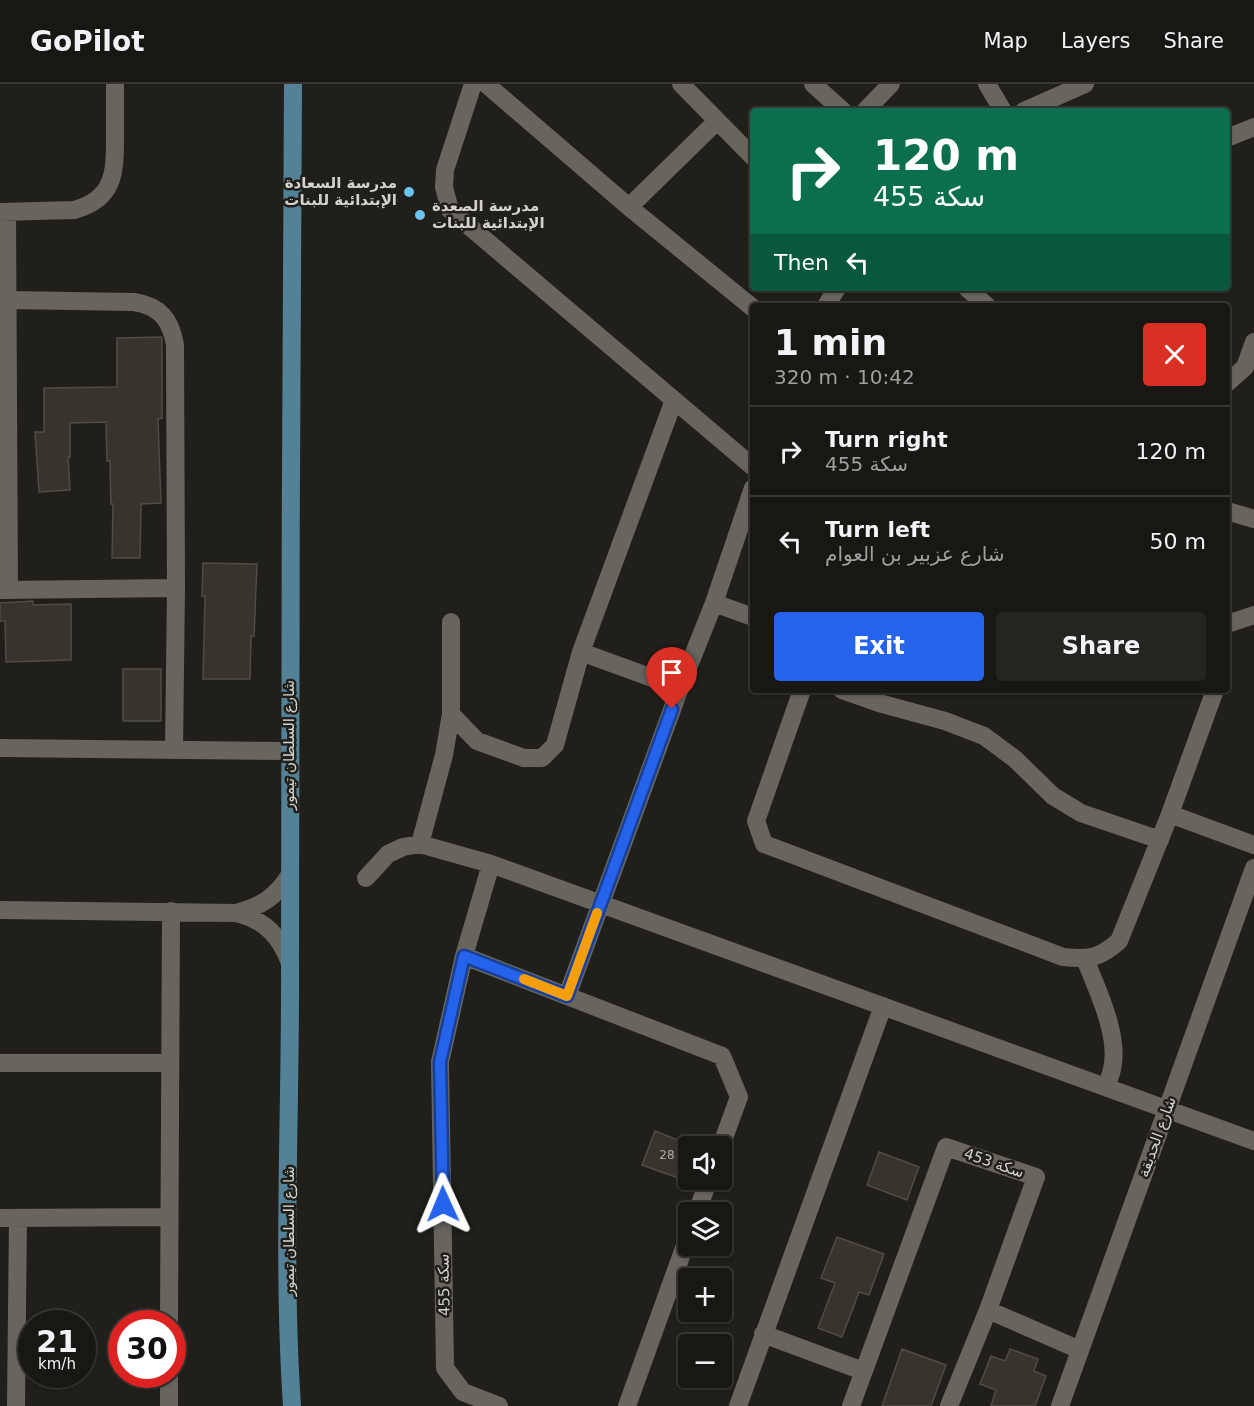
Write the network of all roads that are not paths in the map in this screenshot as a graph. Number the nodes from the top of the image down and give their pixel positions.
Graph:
1 (115, 84) edge
2 (293, 84) edge
3 (304, 84) edge
4 (473, 84) edge
5 (486, 84) edge
6 (681, 84) edge
7 (813, 84) edge
8 (891, 84) edge
9 (987, 84) edge
10 (1085, 84) edge
11 (840, 108) edge
12 (868, 108) edge
13 (1001, 108) edge
14 (1031, 108) edge
15 (717, 121) junction
16 (1254, 127) edge
17 (1230, 137) edge
18 (750, 154) edge
19 (629, 207) junction
20 (4, 212) edge
21 (9, 300) junction
22 (750, 306) edge
23 (1254, 342) edge
24 (1251, 362) edge
25 (1230, 380) edge
26 (674, 400) junction
27 (750, 464) edge
28 (750, 497) edge
29 (1230, 512) edge
30 (1254, 519) edge
31 (177, 588) junction
32 (4, 590) edge
33 (714, 603) junction
34 (1254, 615) edge
35 (750, 616) edge
36 (451, 622) dead end
37 (1230, 623) edge
38 (581, 652) junction
39 (680, 688) junction
40 (801, 693) edge
41 (851, 693) edge
42 (1214, 693) edge
43 (451, 714) junction
44 (0, 748) edge
45 (174, 750) junction
46 (289, 751) junction
47 (1170, 814) junction
48 (1160, 840) junction
49 (420, 844) junction
50 (1254, 845) edge
51 (491, 864) junction
52 (1254, 868) edge
53 (289, 876) junction
54 (366, 878) dead end
55 (601, 904) junction
56 (0, 910) edge
57 (171, 911) junction
58 (236, 913) junction
59 (464, 956) junction
60 (1085, 959) junction
61 (290, 963) junction
62 (567, 996) junction
63 (883, 1006) junction
64 (0, 1063) edge
65 (170, 1063) junction
66 (1106, 1087) junction
67 (1167, 1109) junction
68 (725, 1136) edge
69 (1254, 1141) edge
70 (169, 1217) junction
71 (9, 1218) edge
72 (681, 1256) edge
73 (169, 1310) edge
74 (988, 1310) junction
75 (763, 1334) junction
76 (1080, 1350) junction
77 (864, 1371) junction
78 (169, 1388) edge
79 (16, 1406) edge
80 (169, 1406) edge
81 (292, 1406) edge
82 (303, 1406) edge
83 (499, 1406) edge
84 (627, 1406) edge
85 (738, 1406) edge
86 (851, 1406) edge
87 (949, 1406) edge
88 (1060, 1406) edge

1 - 20 street
2 - 46 main road, شارع السلطان تيمور
3 - 82 main road, شارع السلطان تيمور
4 - 26 street
5 - 19 street
6 - 15 street
7 - 11 street
8 - 12 street
9 - 13 street
10 - 14 street
15 - 18 street
15 - 19 street
16 - 17 street
19 - 22 street
20 - 21 street
21 - 31 street
21 - 32 street
23 - 24 street
24 - 25 street
26 - 27 street
26 - 38 street
28 - 33 street
29 - 30 street
31 - 32 street
31 - 45 street
33 - 35 street
33 - 39 street
34 - 37 street
36 - 43 street
38 - 39 street
38 - 43 street
39 - 55 street
40 - 60 street
41 - 48 street
42 - 47 street
43 - 49 street
44 - 45 street
45 - 46 street
46 - 53 main road, شارع السلطان تيمور
47 - 48 street
47 - 50 street
48 - 60 street
49 - 51 street
49 - 54 street
51 - 55 street
51 - 59 street, سكة 455
52 - 67 street, شارع الحديقة
53 - 58 street
53 - 61 main road, شارع السلطان تيمور
55 - 62 street
55 - 63 street
56 - 57 street
57 - 58 street
57 - 65 street
58 - 61 street
59 - 62 street
59 - 83 street, سكة 455
60 - 66 street
61 - 81 main road, شارع السلطان تيمور
62 - 68 street
63 - 66 street
63 - 75 street
64 - 65 street
65 - 70 street
66 - 67 street
67 - 69 street
67 - 76 street, شارع الحديقة
70 - 71 street
70 - 73 street
71 - 79 street
72 - 84 street
74 - 76 street
74 - 77 street, سكة 453
74 - 87 street, سكة 453
75 - 77 street
75 - 85 street
76 - 88 street, شارع الحديقة
77 - 86 street, سكة 453
78 - 80 street

